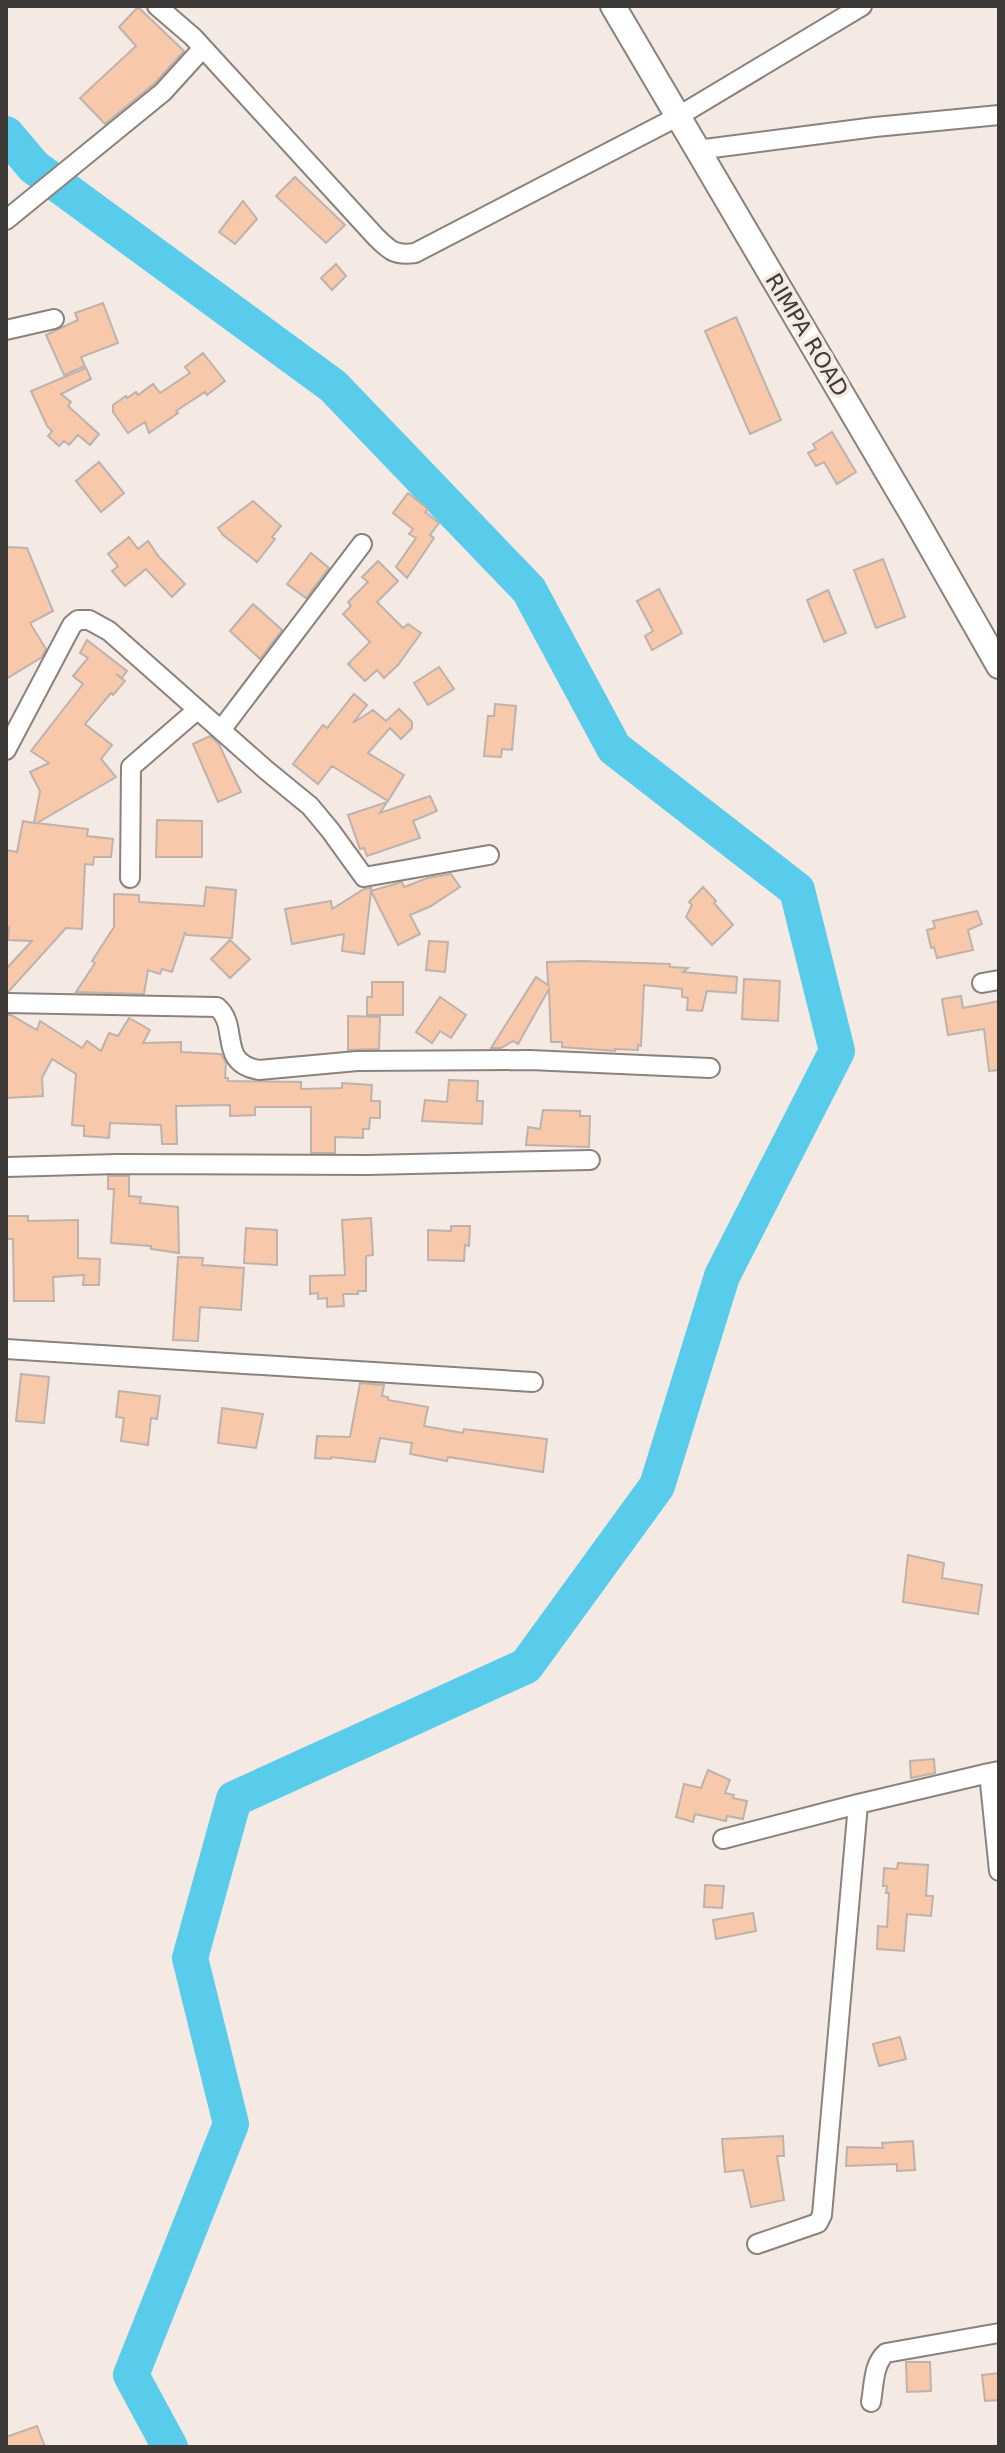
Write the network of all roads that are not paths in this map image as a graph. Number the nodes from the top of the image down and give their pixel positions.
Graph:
1 (157, 6) edge
2 (613, 6) edge
3 (862, 6) edge
4 (203, 48) junction
5 (999, 115) edge
6 (677, 117) junction
7 (697, 150) junction
8 (6, 220) edge
9 (54, 319) dead end
10 (6, 330) edge
11 (362, 544) dead end
12 (999, 666) edge
13 (197, 710) junction
14 (221, 730) junction
15 (6, 750) edge
16 (489, 855) dead end
17 (130, 878) dead end
18 (6, 1003) edge
19 (710, 1068) dead end
20 (590, 1160) dead end
21 (6, 1167) edge
22 (6, 1349) edge
23 (533, 1382) dead end
24 (994, 1772) edge
25 (858, 1804) junction
26 (723, 1839) dead end
27 (999, 1871) edge
28 (757, 2244) dead end
29 (999, 2333) edge
30 (871, 2402) dead end

1 - 4 street
2 - 6 street, RIMPA ROAD
3 - 6 street
4 - 6 street
4 - 8 street
5 - 7 street
6 - 7 street, RIMPA ROAD
7 - 12 street, RIMPA ROAD
9 - 10 street
11 - 14 street
13 - 14 street
13 - 15 street
13 - 17 street
14 - 16 street
18 - 19 street
20 - 21 street
22 - 23 street
24 - 25 street
24 - 27 street
25 - 26 street
25 - 28 street
29 - 30 street

